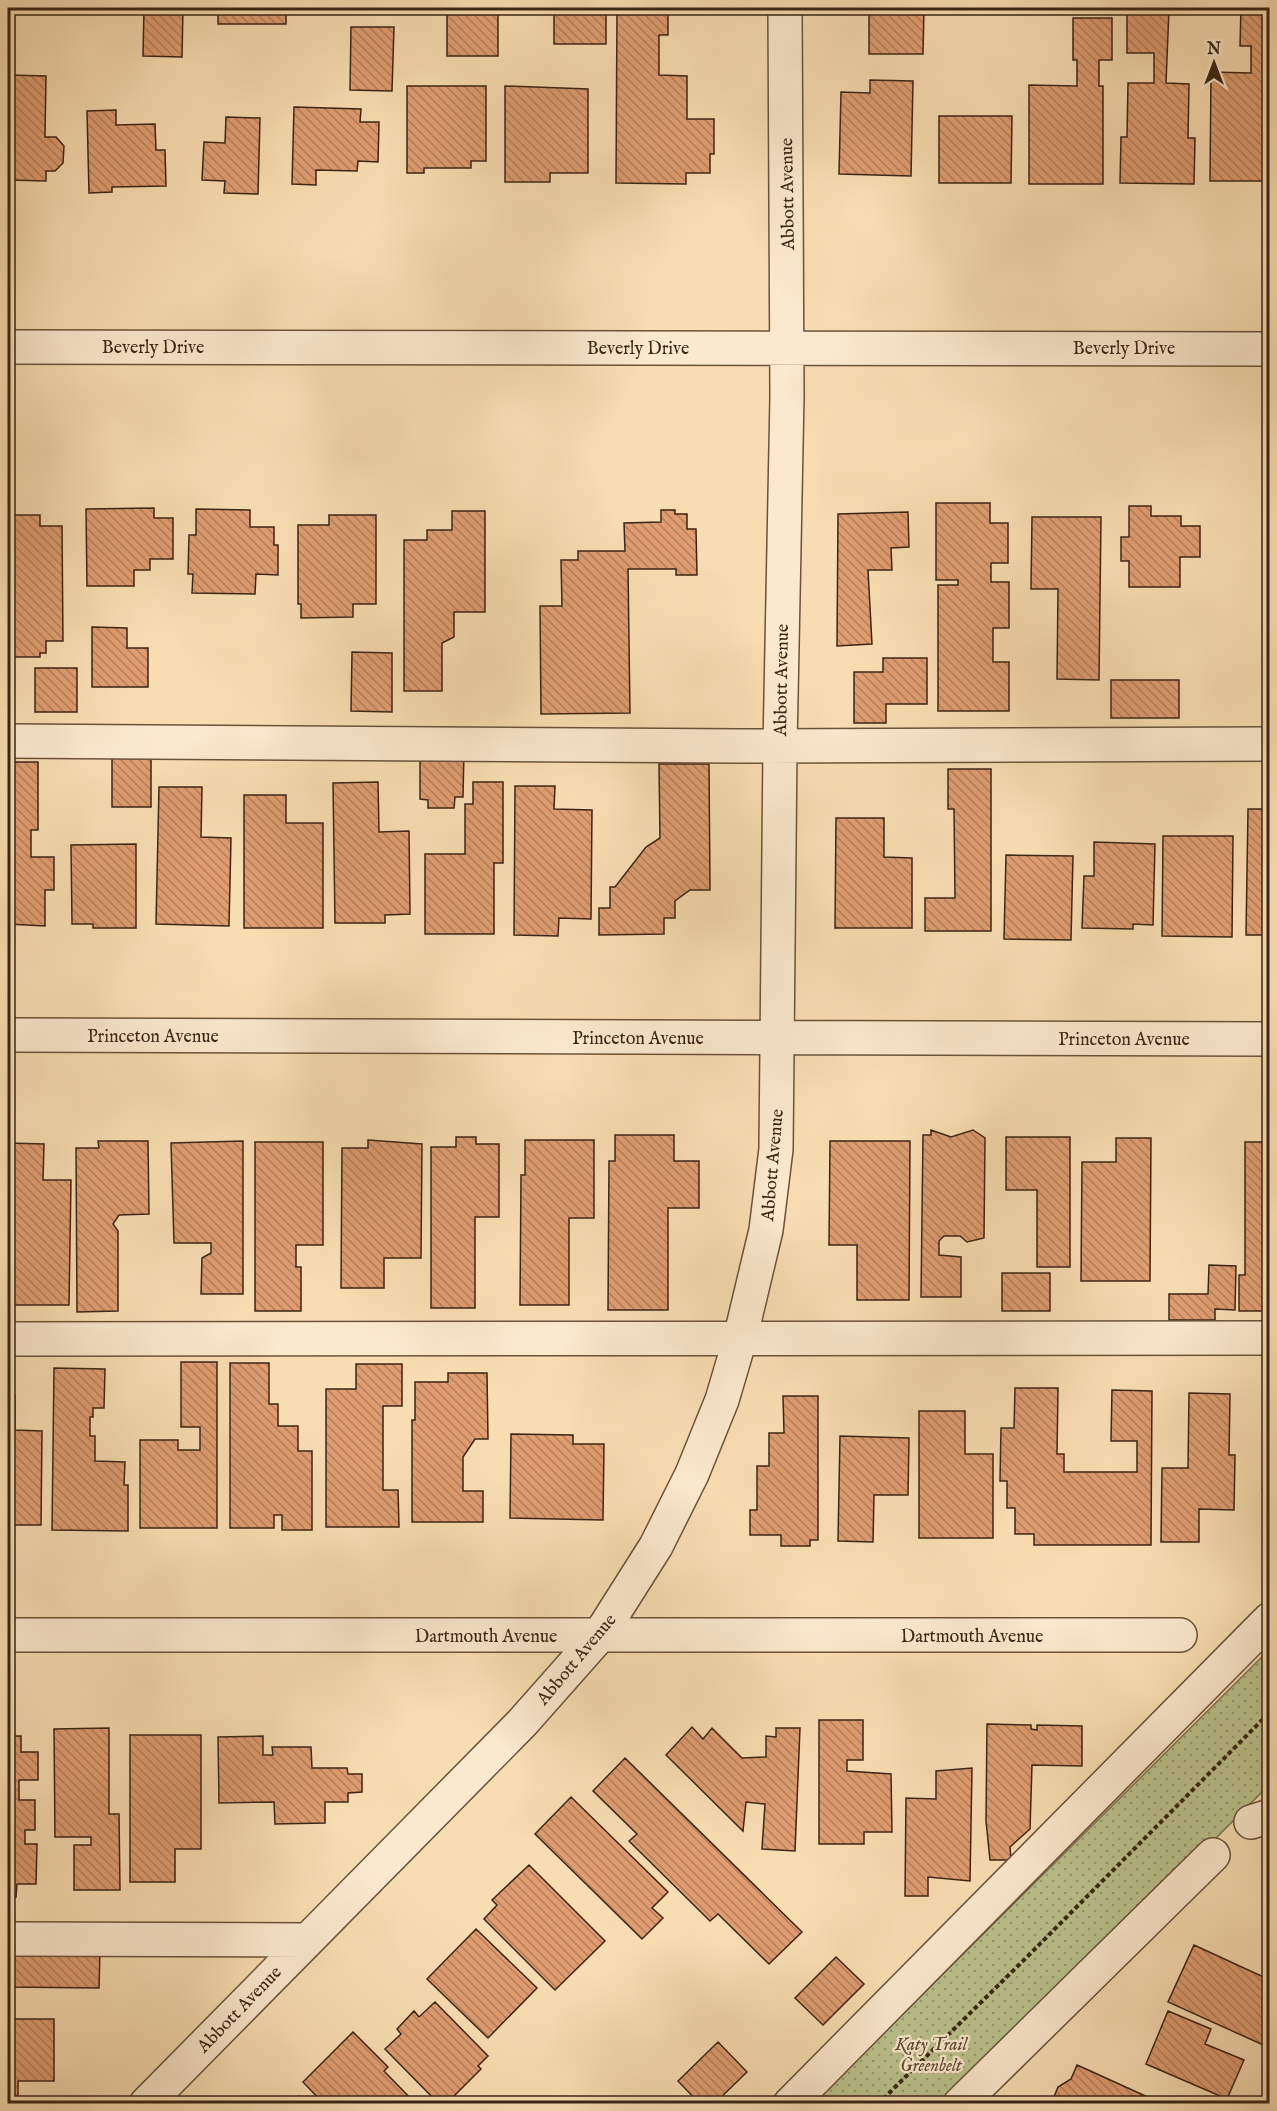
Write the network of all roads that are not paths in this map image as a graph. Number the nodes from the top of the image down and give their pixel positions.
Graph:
1 (785, 8) edge
2 (8, 347) edge
3 (787, 348) junction
4 (1269, 349) edge
5 (8, 741) edge
6 (1269, 744) edge
7 (780, 746) junction
8 (8, 1035) edge
9 (779, 1038) junction
10 (1269, 1039) edge
11 (1269, 1338) edge
12 (740, 1339) junction
13 (8, 1340) edge
14 (1269, 1619) edge
15 (8, 1635) edge
16 (1180, 1635) dead end
17 (599, 1636) junction
18 (1213, 1855) dead end
19 (8, 1939) edge
20 (306, 1940) junction
21 (146, 2103) edge
22 (790, 2103) edge
23 (960, 2103) edge

1 - 3 street, Abbott Avenue
2 - 3 street, Beverly Drive
3 - 4 street, Beverly Drive
3 - 7 street, Abbott Avenue
5 - 7 street
6 - 7 street
7 - 9 street, Abbott Avenue
8 - 9 street, Princeton Avenue
9 - 10 street, Princeton Avenue
9 - 12 street, Abbott Avenue
11 - 12 street
12 - 13 street
12 - 17 street, Abbott Avenue
14 - 22 street
15 - 17 street, Dartmouth Avenue
16 - 17 street, Dartmouth Avenue
17 - 20 street, Abbott Avenue
18 - 23 street
19 - 20 street
20 - 21 street, Abbott Avenue

